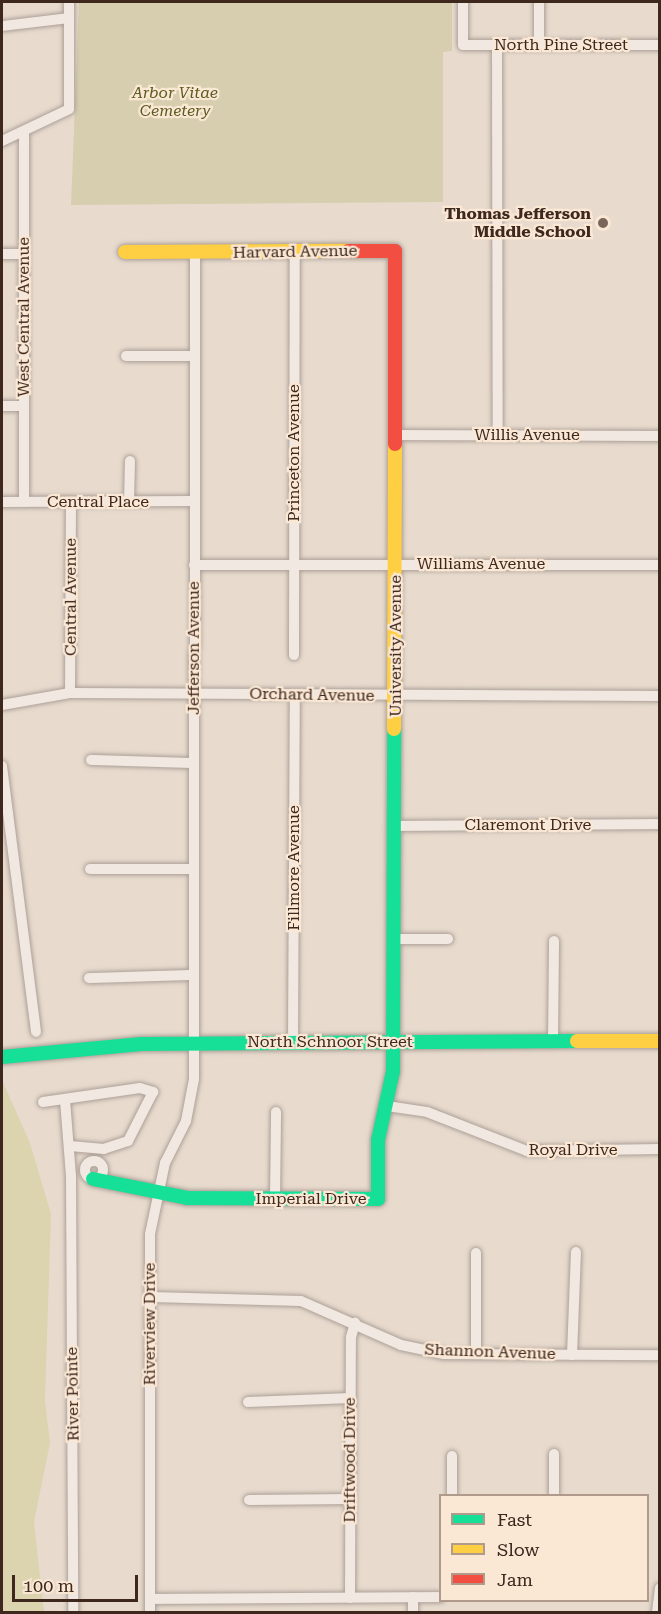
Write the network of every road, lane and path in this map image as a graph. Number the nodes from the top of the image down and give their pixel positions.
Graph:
1 (69, 2) edge
2 (463, 2) edge
3 (539, 2) edge
4 (69, 18) junction
5 (2, 26) edge
6 (539, 45) junction
7 (660, 45) edge
8 (497, 46) junction
9 (24, 133) junction
10 (2, 141) edge
11 (395, 251) joint
12 (124, 252) dead end
13 (295, 252) junction
14 (195, 253) junction
15 (2, 254) edge
16 (24, 254) junction
17 (126, 356) dead end
18 (195, 356) junction
19 (2, 406) edge
20 (24, 406) junction
21 (498, 434) junction
22 (395, 435) junction
23 (660, 435) edge
24 (130, 461) dead end
25 (129, 501) junction
26 (194, 501) junction
27 (2, 502) edge
28 (24, 502) junction
29 (71, 502) junction
30 (395, 564) junction
31 (194, 565) junction
32 (294, 565) junction
33 (660, 565) edge
34 (294, 655) dead end
35 (70, 693) junction
36 (194, 694) junction
37 (295, 694) junction
38 (396, 696) junction
39 (660, 696) edge
40 (2, 705) edge
41 (91, 760) dead end
42 (194, 763) junction
43 (2, 766) edge
44 (660, 824) edge
45 (396, 826) junction
46 (90, 869) dead end
47 (193, 869) junction
48 (394, 939) junction
49 (448, 939) dead end
50 (554, 941) dead end
51 (193, 975) junction
52 (89, 978) dead end
53 (36, 1032) dead end
54 (553, 1041) junction
55 (660, 1041) edge
56 (293, 1042) junction
57 (393, 1042) junction
58 (195, 1043) junction
59 (2, 1057) edge
60 (65, 1100) junction
61 (43, 1102) dead end
62 (387, 1106) junction
63 (276, 1112) dead end
64 (660, 1149) edge
65 (70, 1151) junction
66 (90, 1162) junction
67 (71, 1176) junction
68 (94, 1177) junction
69 (158, 1192) junction
70 (275, 1199) junction
71 (576, 1252) dead end
72 (476, 1253) dead end
73 (151, 1297) junction
74 (356, 1323) junction
75 (476, 1354) junction
76 (572, 1355) junction
77 (660, 1355) edge
78 (351, 1398) junction
79 (248, 1402) dead end
80 (554, 1454) dead end
81 (452, 1456) dead end
82 (452, 1494) edge
83 (554, 1494) edge
84 (350, 1499) junction
85 (249, 1500) dead end
86 (656, 1594) edge
87 (413, 1597) junction
88 (439, 1597) edge
89 (350, 1598) junction
90 (150, 1599) junction
91 (73, 1612) edge
92 (150, 1612) edge
93 (413, 1612) edge
94 (657, 1612) edge

1 - 4 street
2 - 8 street, North Pine Street
3 - 6 street
4 - 5 street
4 - 9 street
6 - 7 street, North Pine Street
6 - 8 street, North Pine Street
8 - 21 street
9 - 10 street
9 - 16 street, West Central Avenue
11 - 13 street, Harvard Avenue
11 - 22 street, University Avenue
12 - 14 street, Harvard Avenue
13 - 14 street, Harvard Avenue
13 - 32 street, Princeton Avenue
14 - 18 street, Jefferson Avenue
15 - 16 street
16 - 20 street, West Central Avenue
17 - 18 street
18 - 26 street, Jefferson Avenue
19 - 20 street
20 - 28 street, West Central Avenue
21 - 22 street, Willis Avenue
21 - 23 street, Willis Avenue
22 - 30 street, University Avenue
24 - 25 street
25 - 26 street, Central Place
25 - 29 street, Central Place
26 - 31 street, Jefferson Avenue
27 - 28 street, Central Place
28 - 29 street, Central Place
29 - 35 street, Central Avenue
30 - 32 street, Williams Avenue
30 - 33 street, Williams Avenue
30 - 38 street, University Avenue
31 - 32 street, Williams Avenue
31 - 36 street, Jefferson Avenue
32 - 34 street, Princeton Avenue
35 - 36 street, Orchard Avenue
35 - 40 street, Orchard Avenue
36 - 37 street, Orchard Avenue
36 - 42 street, Jefferson Avenue
37 - 38 street, Orchard Avenue
37 - 56 street, Fillmore Avenue
38 - 39 street, Orchard Avenue
38 - 45 street, University Avenue
41 - 42 street
42 - 47 street, Jefferson Avenue
43 - 53 street
44 - 45 street, Claremont Drive
45 - 48 street, University Avenue
46 - 47 street
47 - 51 street, Jefferson Avenue
48 - 49 street
48 - 57 street, University Avenue
50 - 54 street
51 - 52 street
51 - 58 street, Jefferson Avenue
54 - 55 street, North Schnoor Street
54 - 57 street, North Schnoor Street
56 - 57 street, North Schnoor Street
56 - 58 street, North Schnoor Street
57 - 62 street, Imperial Drive
58 - 59 street, North Schnoor Street
58 - 69 street, Riverview Drive
60 - 61 street
60 - 65 street, River Pointe
60 - 65 street
62 - 64 street, Royal Drive
62 - 70 street, Imperial Drive
63 - 70 street
65 - 66 street
65 - 67 street, River Pointe
66 - 68 street
66 - 68 street
67 - 68 street
67 - 91 street, River Pointe
68 - 69 street
69 - 70 street, Imperial Drive
69 - 73 street, Riverview Drive
71 - 76 street
72 - 75 street
73 - 74 street, Shannon Avenue
73 - 90 street, Riverview Drive
74 - 75 street, Shannon Avenue
74 - 78 street, Driftwood Drive
75 - 76 street, Shannon Avenue
76 - 77 street, Shannon Avenue
78 - 79 street
78 - 84 street, Driftwood Drive
80 - 83 street
81 - 82 street
84 - 85 street
84 - 89 street, Driftwood Drive
86 - 94 street
87 - 88 street
87 - 89 street
87 - 93 street
89 - 90 street
90 - 92 street, Riverview Drive

